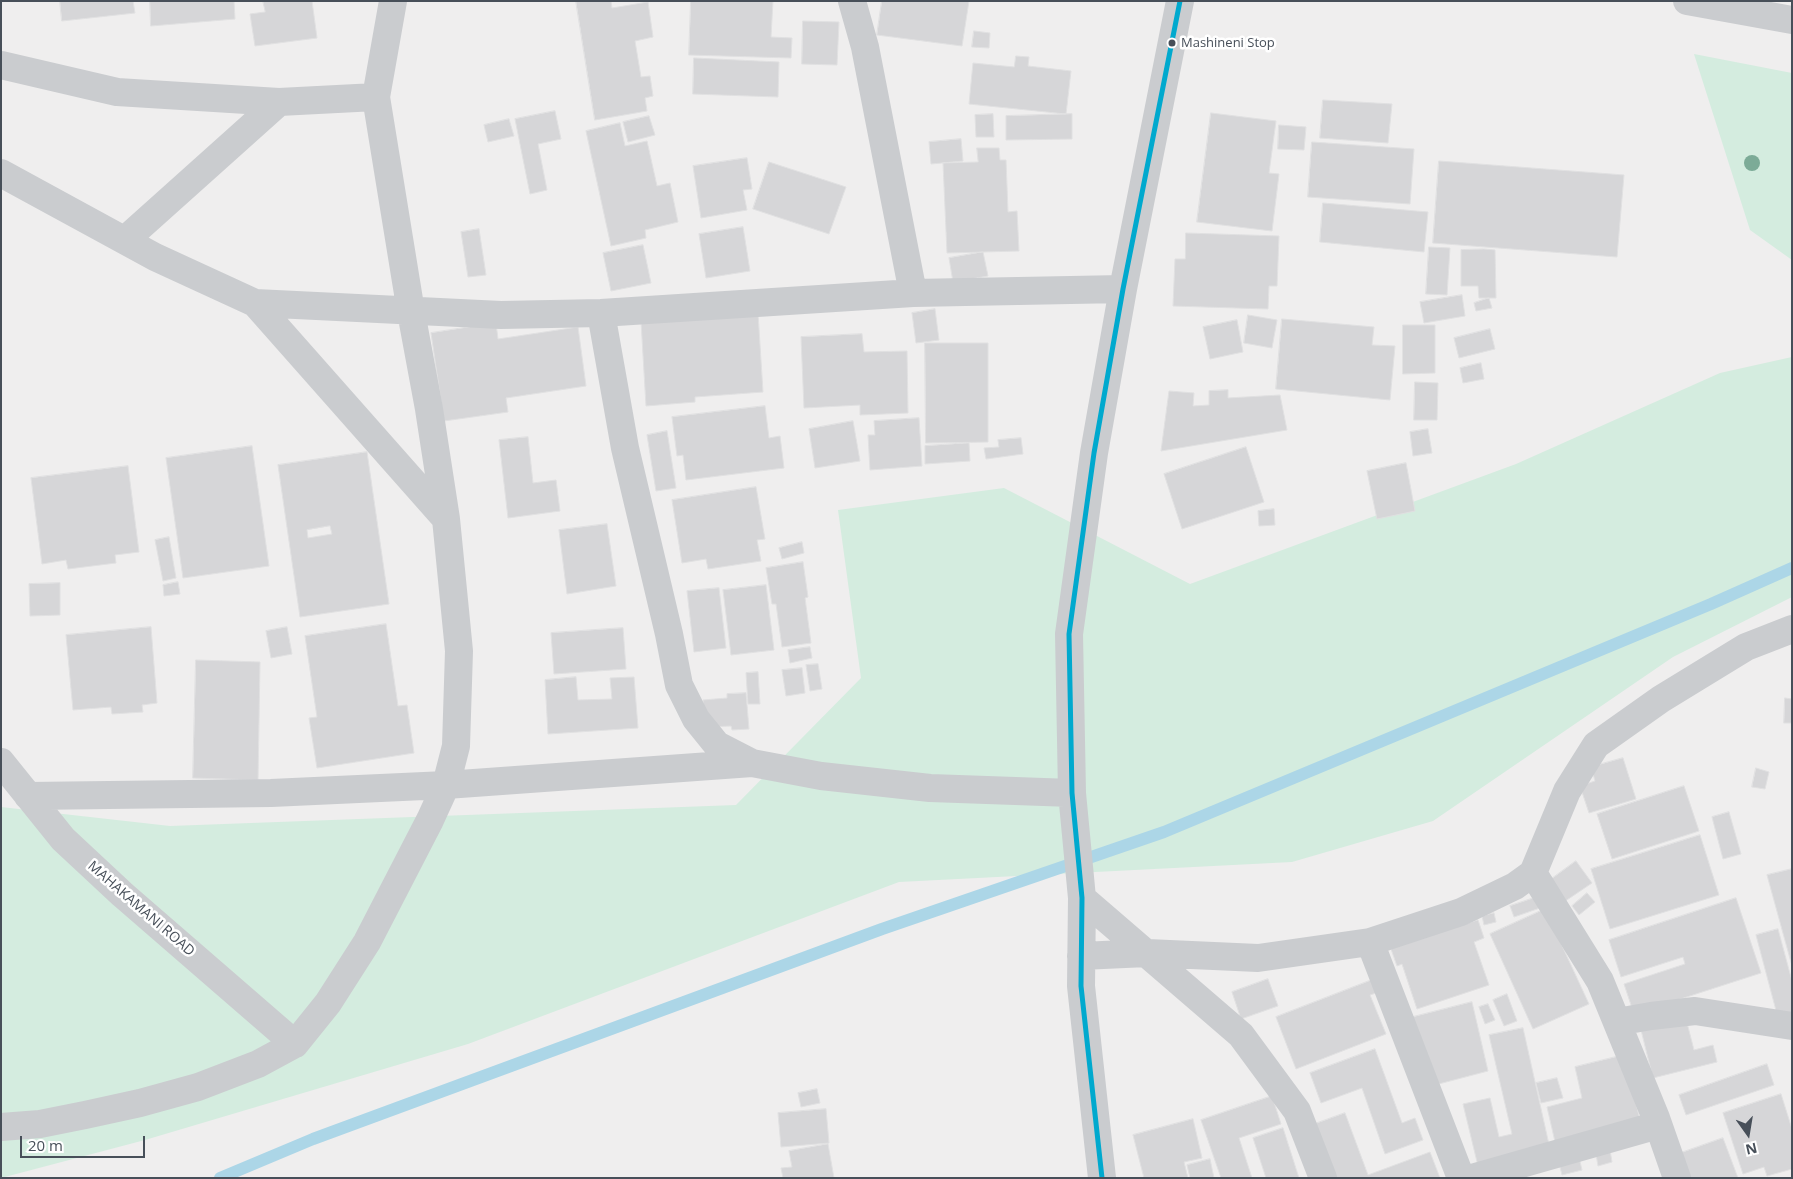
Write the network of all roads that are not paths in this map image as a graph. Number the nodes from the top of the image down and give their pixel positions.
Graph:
1 (393, 1) edge
2 (852, 1) edge
3 (1180, 1) edge
4 (1687, 1) edge
5 (1792, 20) edge
6 (1, 65) edge
7 (376, 97) junction
8 (279, 102) junction
9 (1, 173) edge
10 (124, 240) junction
11 (1123, 289) junction
12 (913, 293) junction
13 (255, 303) junction
14 (411, 312) junction
15 (601, 312) junction
16 (446, 519) junction
17 (1792, 629) edge
18 (1, 762) edge
19 (752, 763) junction
20 (446, 785) junction
21 (28, 796) junction
22 (1073, 805) junction
23 (1533, 874) junction
24 (1082, 898) junction
25 (1370, 942) junction
26 (1147, 953) junction
27 (1081, 956) junction
28 (1617, 1022) junction
29 (1792, 1026) edge
30 (295, 1044) junction
31 (1658, 1125) junction
32 (1, 1127) edge
33 (1102, 1178) edge
34 (1323, 1178) edge
35 (1461, 1178) edge
36 (1472, 1178) edge
37 (1677, 1178) edge

1 - 7 street
2 - 12 street
3 - 11 street
4 - 5 street
6 - 8 street
7 - 8 street
7 - 14 street
8 - 10 street
9 - 10 street
10 - 13 street
11 - 12 street
11 - 22 street
12 - 15 street
13 - 14 street
13 - 16 street
14 - 15 street
14 - 16 street
15 - 19 street
16 - 20 street
17 - 23 street
18 - 21 street, MAHAKAMANI ROAD
19 - 20 street
19 - 22 street
20 - 21 street
20 - 30 street
21 - 30 street, MAHAKAMANI ROAD
22 - 24 street
23 - 25 street
23 - 28 street
24 - 26 street
24 - 27 street
25 - 26 street
25 - 35 street
26 - 27 street
26 - 34 street
27 - 33 street
28 - 29 street
28 - 31 street
30 - 32 street
31 - 36 street
31 - 37 street

